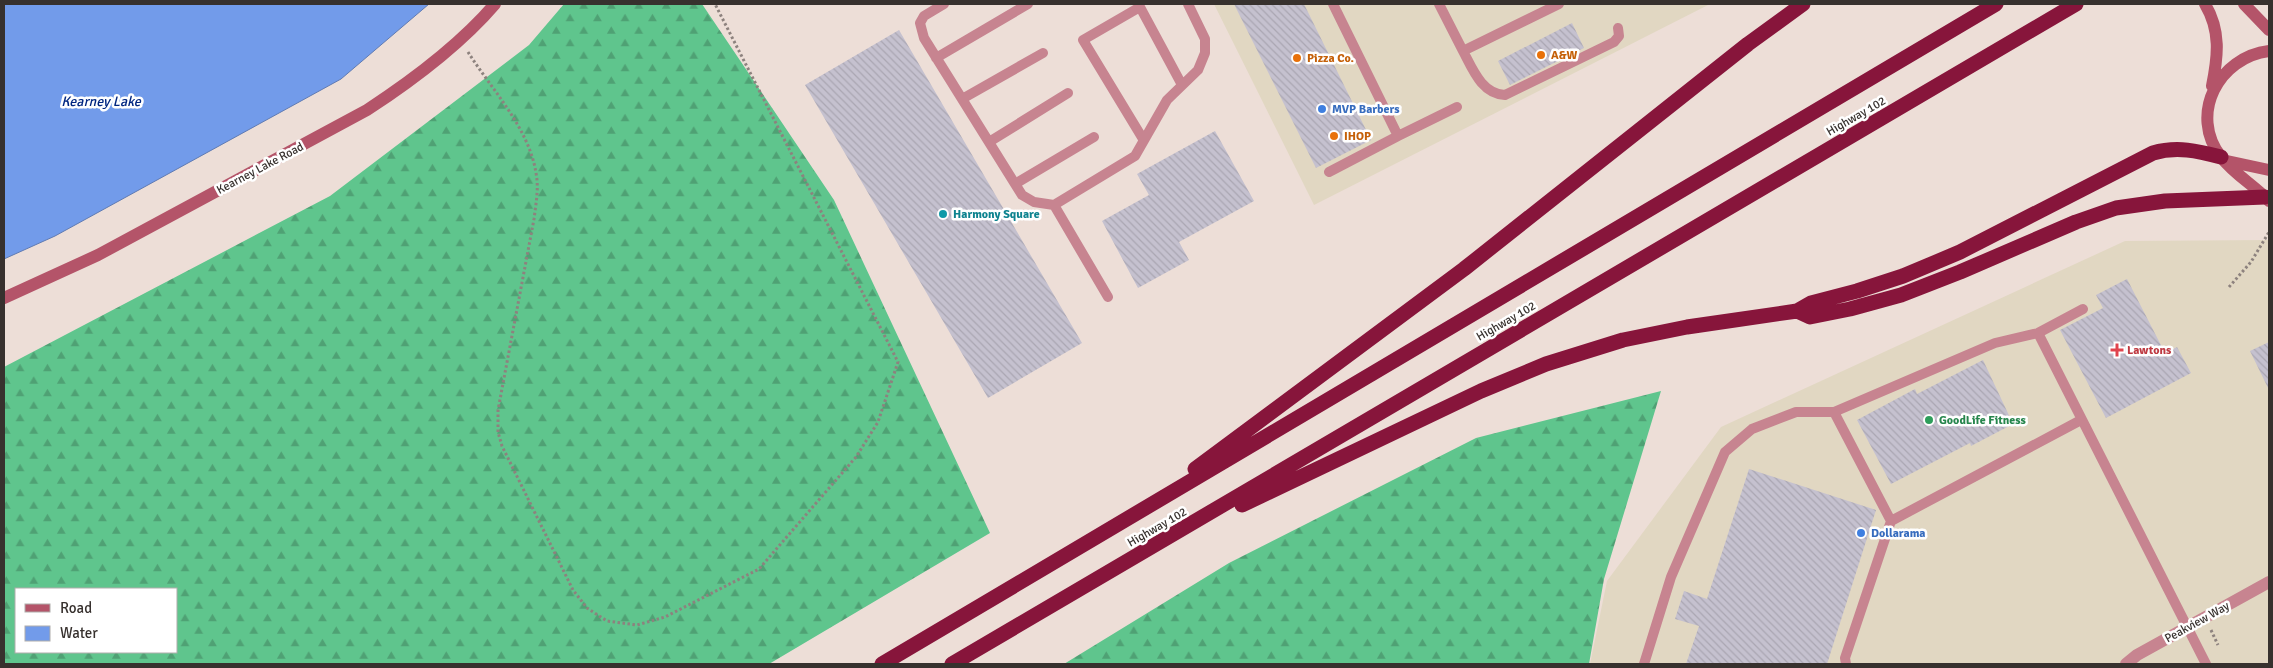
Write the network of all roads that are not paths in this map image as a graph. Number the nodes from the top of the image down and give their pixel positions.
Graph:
1 (495, 4) edge
2 (944, 4) edge
3 (1028, 4) edge
4 (1188, 4) edge
5 (1333, 4) edge
6 (1439, 4) edge
7 (1559, 4) edge
8 (1804, 4) edge
9 (1996, 4) edge
10 (2076, 4) edge
11 (2244, 4) edge
12 (1143, 5) edge
13 (2206, 6) edge
14 (1618, 28) dead end
15 (2269, 30) edge
16 (1463, 51) junction
17 (2269, 51) edge
18 (1043, 53) dead end
19 (936, 58) junction
20 (1182, 85) junction
21 (1068, 93) dead end
22 (962, 100) junction
23 (1457, 107) dead end
24 (2207, 108) junction
25 (1398, 136) junction
26 (1094, 137) dead end
27 (1144, 139) junction
28 (989, 142) junction
29 (2223, 159) junction
30 (2269, 170) edge
31 (1329, 172) dead end
32 (1015, 184) junction
33 (2267, 199) edge
34 (1054, 205) junction
35 (1108, 297) dead end
36 (4, 298) edge
37 (2083, 309) dead end
38 (1797, 311) junction
39 (2038, 333) junction
40 (1834, 412) junction
41 (2081, 420) junction
42 (1135, 514) junction
43 (1891, 521) junction
44 (1153, 546) junction
45 (2269, 582) edge
46 (2188, 626) junction
47 (882, 664) edge
48 (952, 664) edge
49 (1644, 664) edge
50 (1846, 664) edge
51 (2126, 664) edge
52 (2206, 664) edge

1 - 36 main road, Kearney Lake Road
2 - 19 lane
3 - 19 lane
4 - 20 lane
5 - 25 lane
6 - 16 lane
7 - 16 lane
8 - 42 highway
9 - 42 highway, Highway 102
10 - 44 highway, Highway 102
11 - 15 main road
12 - 20 lane
12 - 27 lane
13 - 24 main road
14 - 16 lane
17 - 24 main road
18 - 22 lane
19 - 22 lane
20 - 27 lane
21 - 28 lane
22 - 28 lane
23 - 25 lane
24 - 29 main road
25 - 31 lane
26 - 32 lane
27 - 34 lane
28 - 32 lane
29 - 30 main road
29 - 33 main road
29 - 38 highway
32 - 34 lane
33 - 38 highway
34 - 35 lane
37 - 39 lane
38 - 44 highway
39 - 40 lane
39 - 41 lane
40 - 43 lane
40 - 49 lane
41 - 43 lane
41 - 46 lane
42 - 47 highway, Highway 102
43 - 50 lane
44 - 48 highway, Highway 102
45 - 46 street, Peakview Way
46 - 51 street, Peakview Way
46 - 52 lane

